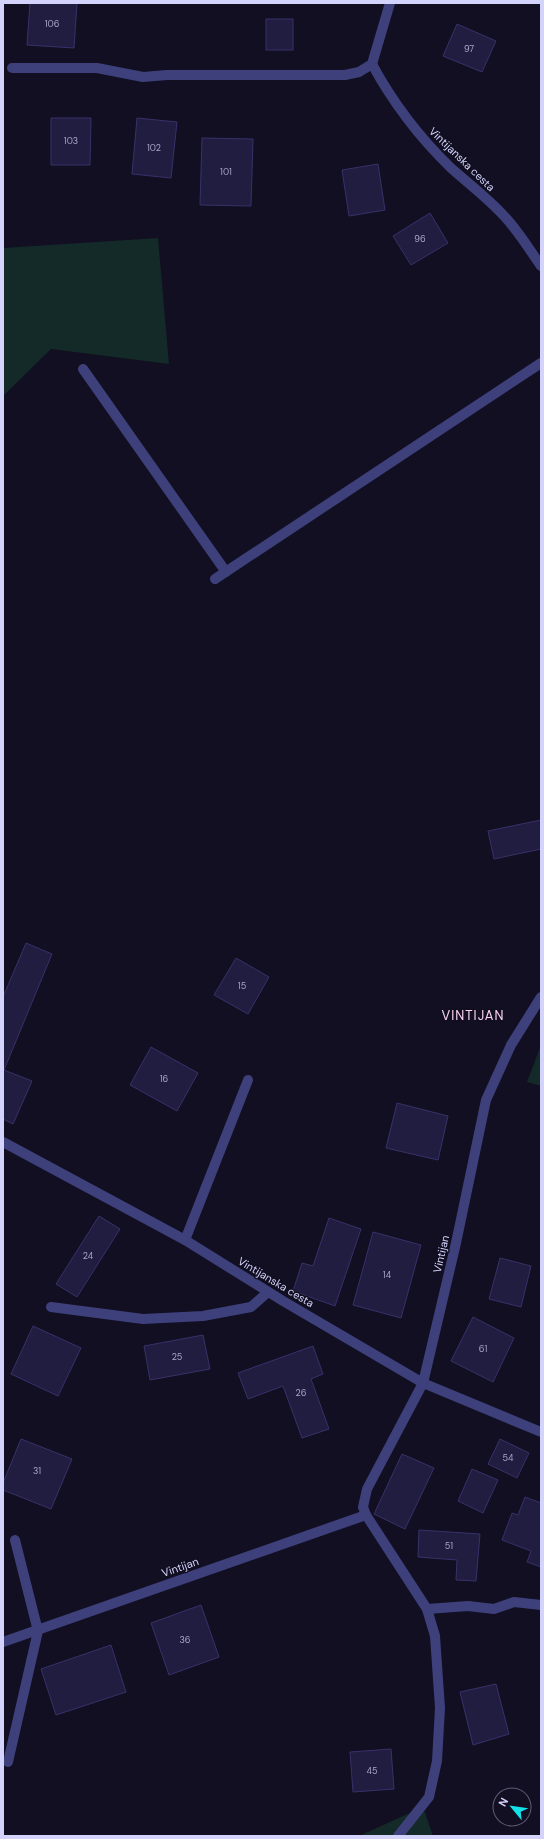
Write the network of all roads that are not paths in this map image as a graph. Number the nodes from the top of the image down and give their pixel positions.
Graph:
1 (390, 3) edge
2 (372, 64) junction
3 (12, 68) dead end
4 (541, 266) edge
5 (541, 363) edge
6 (83, 370) dead end
7 (226, 572) junction
8 (215, 580) dead end
9 (541, 997) edge
10 (248, 1080) dead end
11 (3, 1142) edge
12 (185, 1240) junction
13 (268, 1292) junction
14 (51, 1307) dead end
15 (424, 1383) junction
16 (541, 1432) edge
17 (366, 1515) junction
18 (14, 1540) dead end
19 (541, 1605) edge
20 (427, 1609) junction
21 (38, 1631) junction
22 (3, 1642) edge
23 (8, 1762) dead end
24 (398, 1836) edge

1 - 2 street
2 - 3 street
2 - 4 street, Vintijanska cesta
5 - 7 street
6 - 7 street
7 - 8 street
9 - 15 street, Vintijan
10 - 12 street
11 - 12 street, Vintijanska cesta
12 - 13 street, Vintijanska cesta
13 - 14 street
13 - 15 street, Vintijanska cesta
15 - 16 street, Vintijanska cesta
15 - 17 street, Vintijan
17 - 20 street
17 - 21 street, Vintijan
18 - 21 street
19 - 20 street
20 - 24 street
21 - 22 street, Vintijan
21 - 23 street

